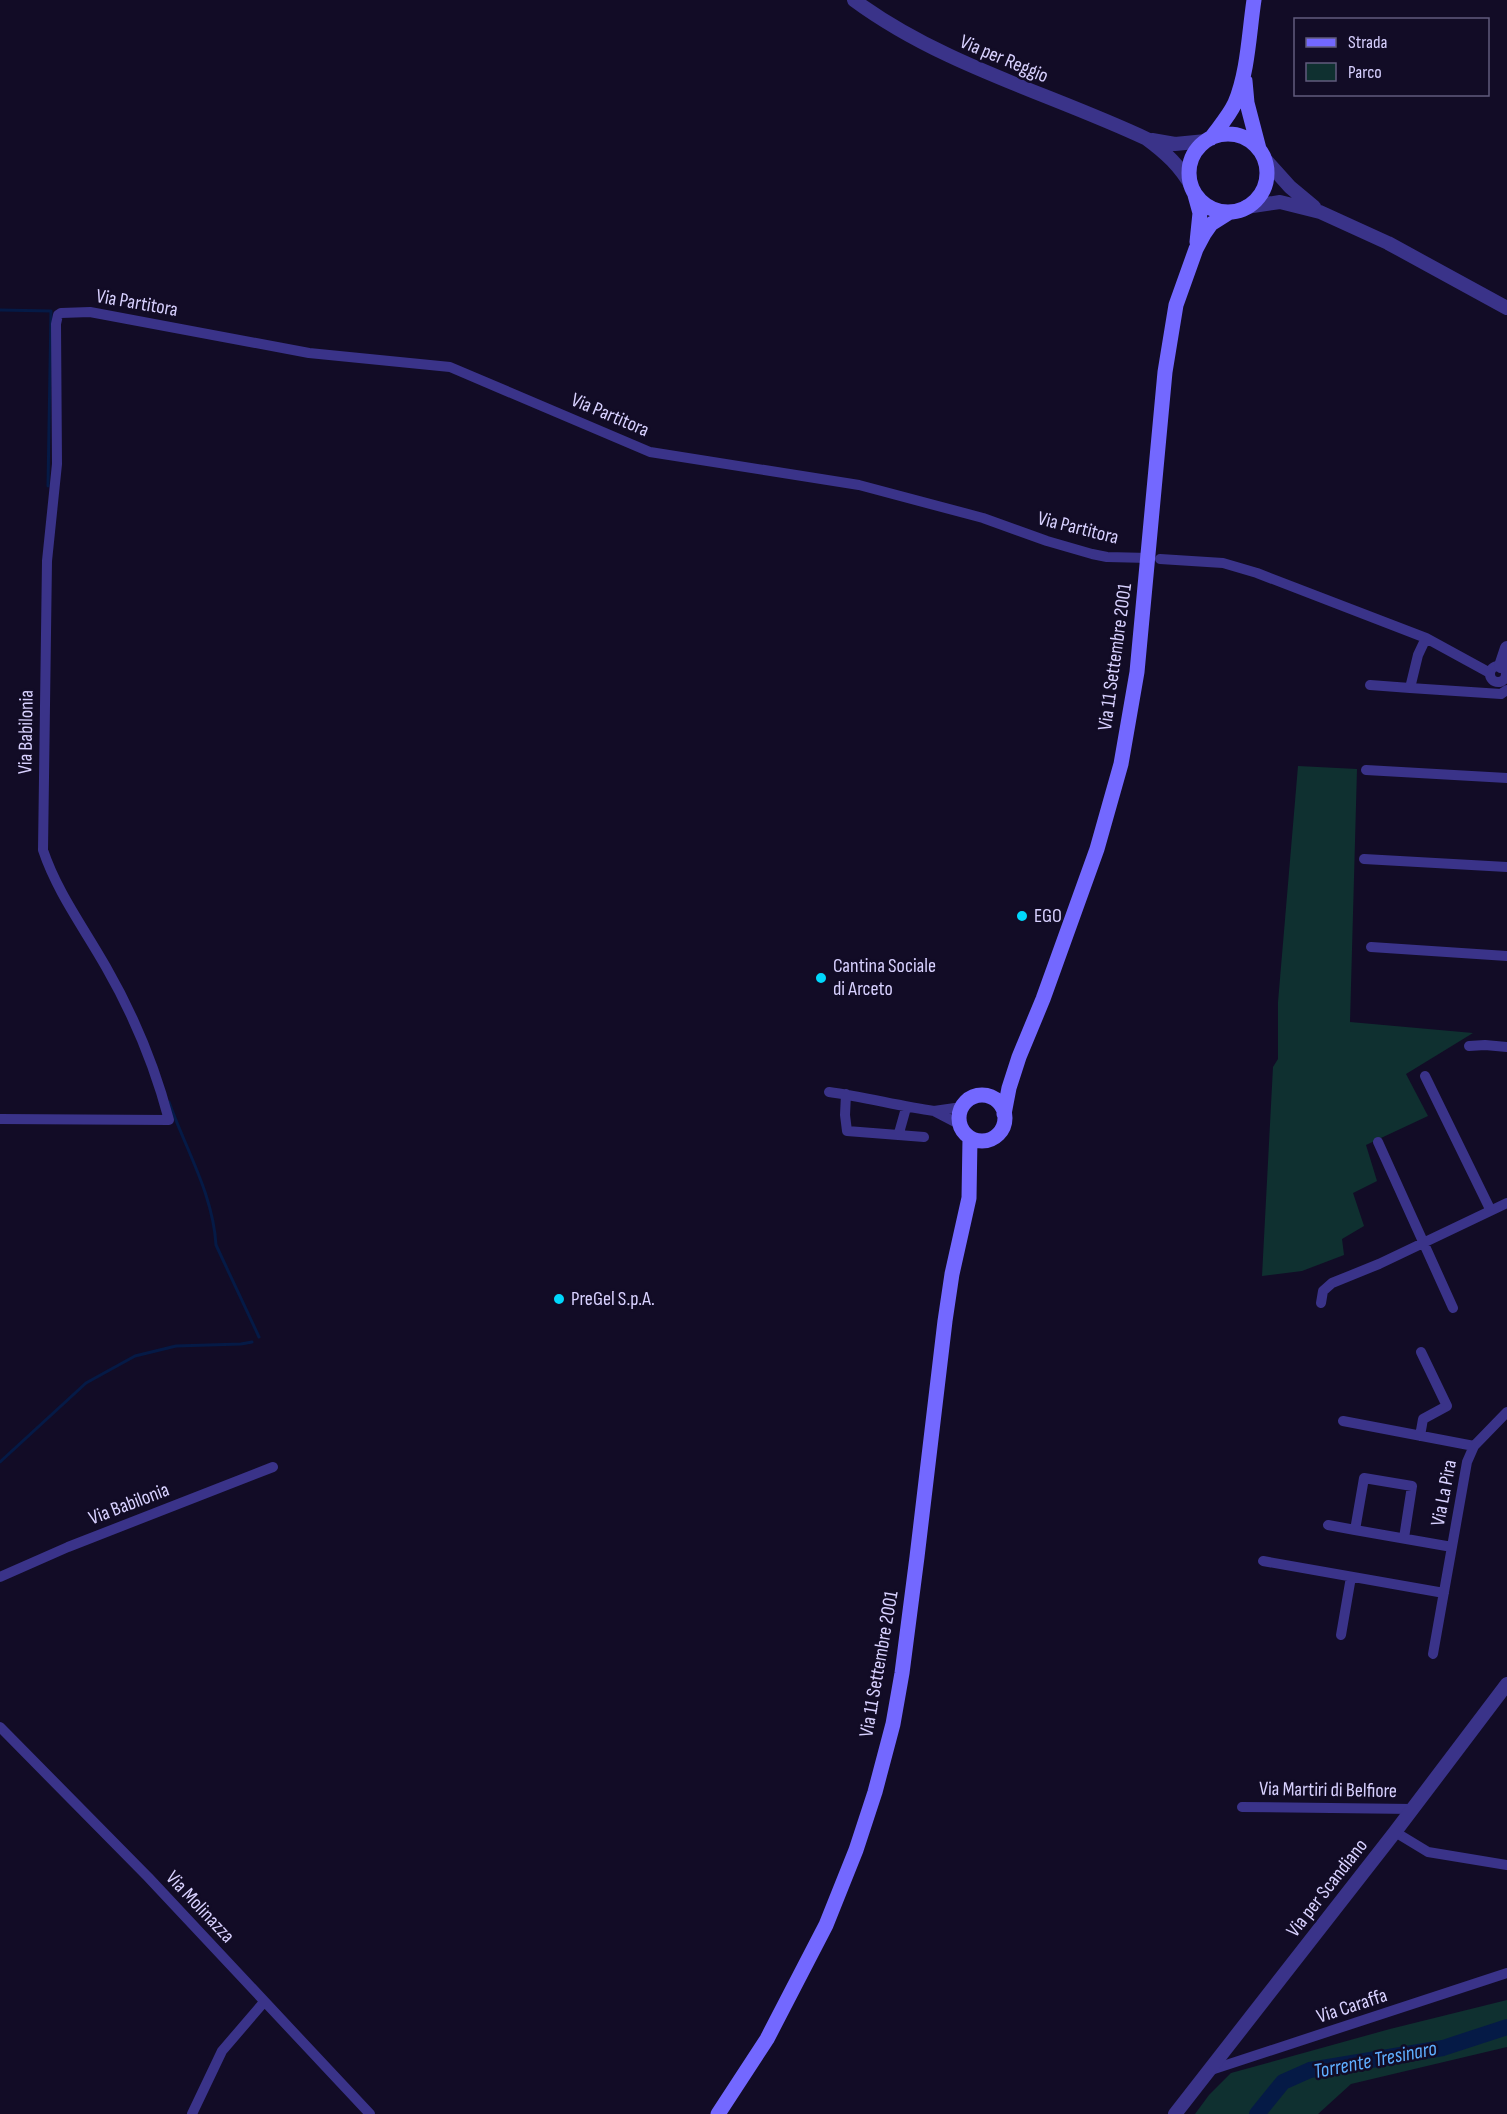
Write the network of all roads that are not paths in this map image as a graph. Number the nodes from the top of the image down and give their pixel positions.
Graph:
1 (854, 0) edge
2 (1254, 0) edge
3 (1244, 69) junction
4 (1147, 139) junction
5 (1208, 140) junction
6 (1262, 154) junction
7 (1193, 189) junction
8 (1246, 207) junction
9 (1230, 212) junction
10 (1320, 212) junction
11 (1196, 249) junction
12 (1507, 308) edge
13 (58, 315) joint
14 (1155, 559) junction
15 (1426, 638) junction
16 (1507, 648) edge
17 (1502, 678) edge
18 (1370, 685) dead end
19 (1410, 688) junction
20 (1366, 770) dead end
21 (1507, 778) edge
22 (1364, 859) dead end
23 (1507, 867) edge
24 (1371, 947) dead end
25 (1507, 956) edge
26 (1470, 1046) dead end
27 (1507, 1047) edge
28 (1019, 1057) junction
29 (1425, 1076) dead end
30 (830, 1092) dead end
31 (846, 1094) junction
32 (988, 1096) junction
33 (962, 1107) junction
34 (906, 1108) junction
35 (934, 1111) junction
36 (1004, 1114) junction
37 (0, 1119) edge
38 (959, 1124) junction
39 (899, 1134) junction
40 (924, 1137) dead end
41 (970, 1138) junction
42 (987, 1141) junction
43 (1377, 1142) dead end
44 (970, 1186) junction
45 (1507, 1203) edge
46 (1490, 1209) junction
47 (1423, 1243) junction
48 (1321, 1302) dead end
49 (1453, 1308) dead end
50 (1420, 1352) dead end
51 (1507, 1412) edge
52 (1342, 1421) dead end
53 (1420, 1436) junction
54 (1474, 1446) junction
55 (273, 1467) dead end
56 (1328, 1525) dead end
57 (1355, 1530) junction
58 (1404, 1538) junction
59 (1452, 1547) junction
60 (1263, 1561) dead end
61 (1351, 1576) junction
62 (0, 1577) edge
63 (1444, 1593) junction
64 (1341, 1635) dead end
65 (1433, 1654) dead end
66 (1507, 1684) edge
67 (0, 1727) edge
68 (1242, 1807) dead end
69 (1413, 1809) junction
70 (1395, 1832) junction
71 (1507, 1865) edge
72 (1507, 1973) edge
73 (264, 2002) junction
74 (1207, 2071) junction
75 (192, 2114) edge
76 (370, 2114) edge
77 (718, 2114) edge
78 (1175, 2114) edge

1 - 4 street, Via per Reggio
2 - 3 main road, Via 11 Settembre 2001
3 - 5 main road, Via 11 Settembre 2001
3 - 6 main road, Via 11 Settembre 2001
4 - 5 street, Via per Reggio
4 - 7 street, Via per Reggio
5 - 6 main road
5 - 7 main road, Via 11 Settembre 2001
6 - 8 main road, Via 11 Settembre 2001
6 - 10 street
7 - 9 main road
7 - 11 main road, Via 11 Settembre 2001
8 - 9 main road, Via 11 Settembre 2001
8 - 10 street
9 - 11 main road, Via 11 Settembre 2001
10 - 12 street
11 - 14 main road, Via 11 Settembre 2001
13 - 14 street, Via Partitora
13 - 37 street, Via Babilonia
14 - 15 street, Via Partitora
14 - 28 main road, Via 11 Settembre 2001
15 - 17 street, Via Partitora
15 - 19 street
16 - 17 street
17 - 19 street
18 - 19 street
20 - 21 street
22 - 23 street
24 - 25 street
26 - 27 street
28 - 32 main road, Via 11 Settembre 2001
28 - 36 main road, Via 11 Settembre 2001
29 - 46 street
30 - 31 street
31 - 34 street
31 - 39 street
32 - 33 main road, Via 11 Settembre 2001
32 - 36 main road
33 - 35 street
33 - 38 main road
34 - 35 street
34 - 39 street
35 - 38 street
36 - 42 main road, Via 11 Settembre 2001
38 - 41 main road
39 - 40 street
41 - 42 main road
41 - 44 main road, Via 11 Settembre 2001
42 - 44 main road, Via 11 Settembre 2001
43 - 47 street
44 - 77 main road, Via 11 Settembre 2001
45 - 46 street
46 - 47 street
47 - 48 street
47 - 49 street
50 - 53 street, Via La Pira
51 - 54 street, Via La Pira
52 - 53 street, Via La Pira
53 - 54 street, Via La Pira
54 - 59 street, Via La Pira
55 - 62 street, Via Babilonia
56 - 57 street, Via La Pira
57 - 58 street, Via La Pira
57 - 58 street, Via La Pira
58 - 59 street, Via La Pira
59 - 63 street, Via La Pira
60 - 61 street
61 - 63 street
61 - 64 street
63 - 65 street, Via La Pira
66 - 69 street, Via per Scandiano
67 - 73 street, Via Molinazza
68 - 69 street, Via Martiri di Belfiore
69 - 70 street, Via per Scandiano
70 - 71 street
70 - 74 street, Via per Scandiano
72 - 74 street, Via Caraffa
73 - 75 street
73 - 76 street, Via Molinazza
74 - 78 street, Via per Scandiano

